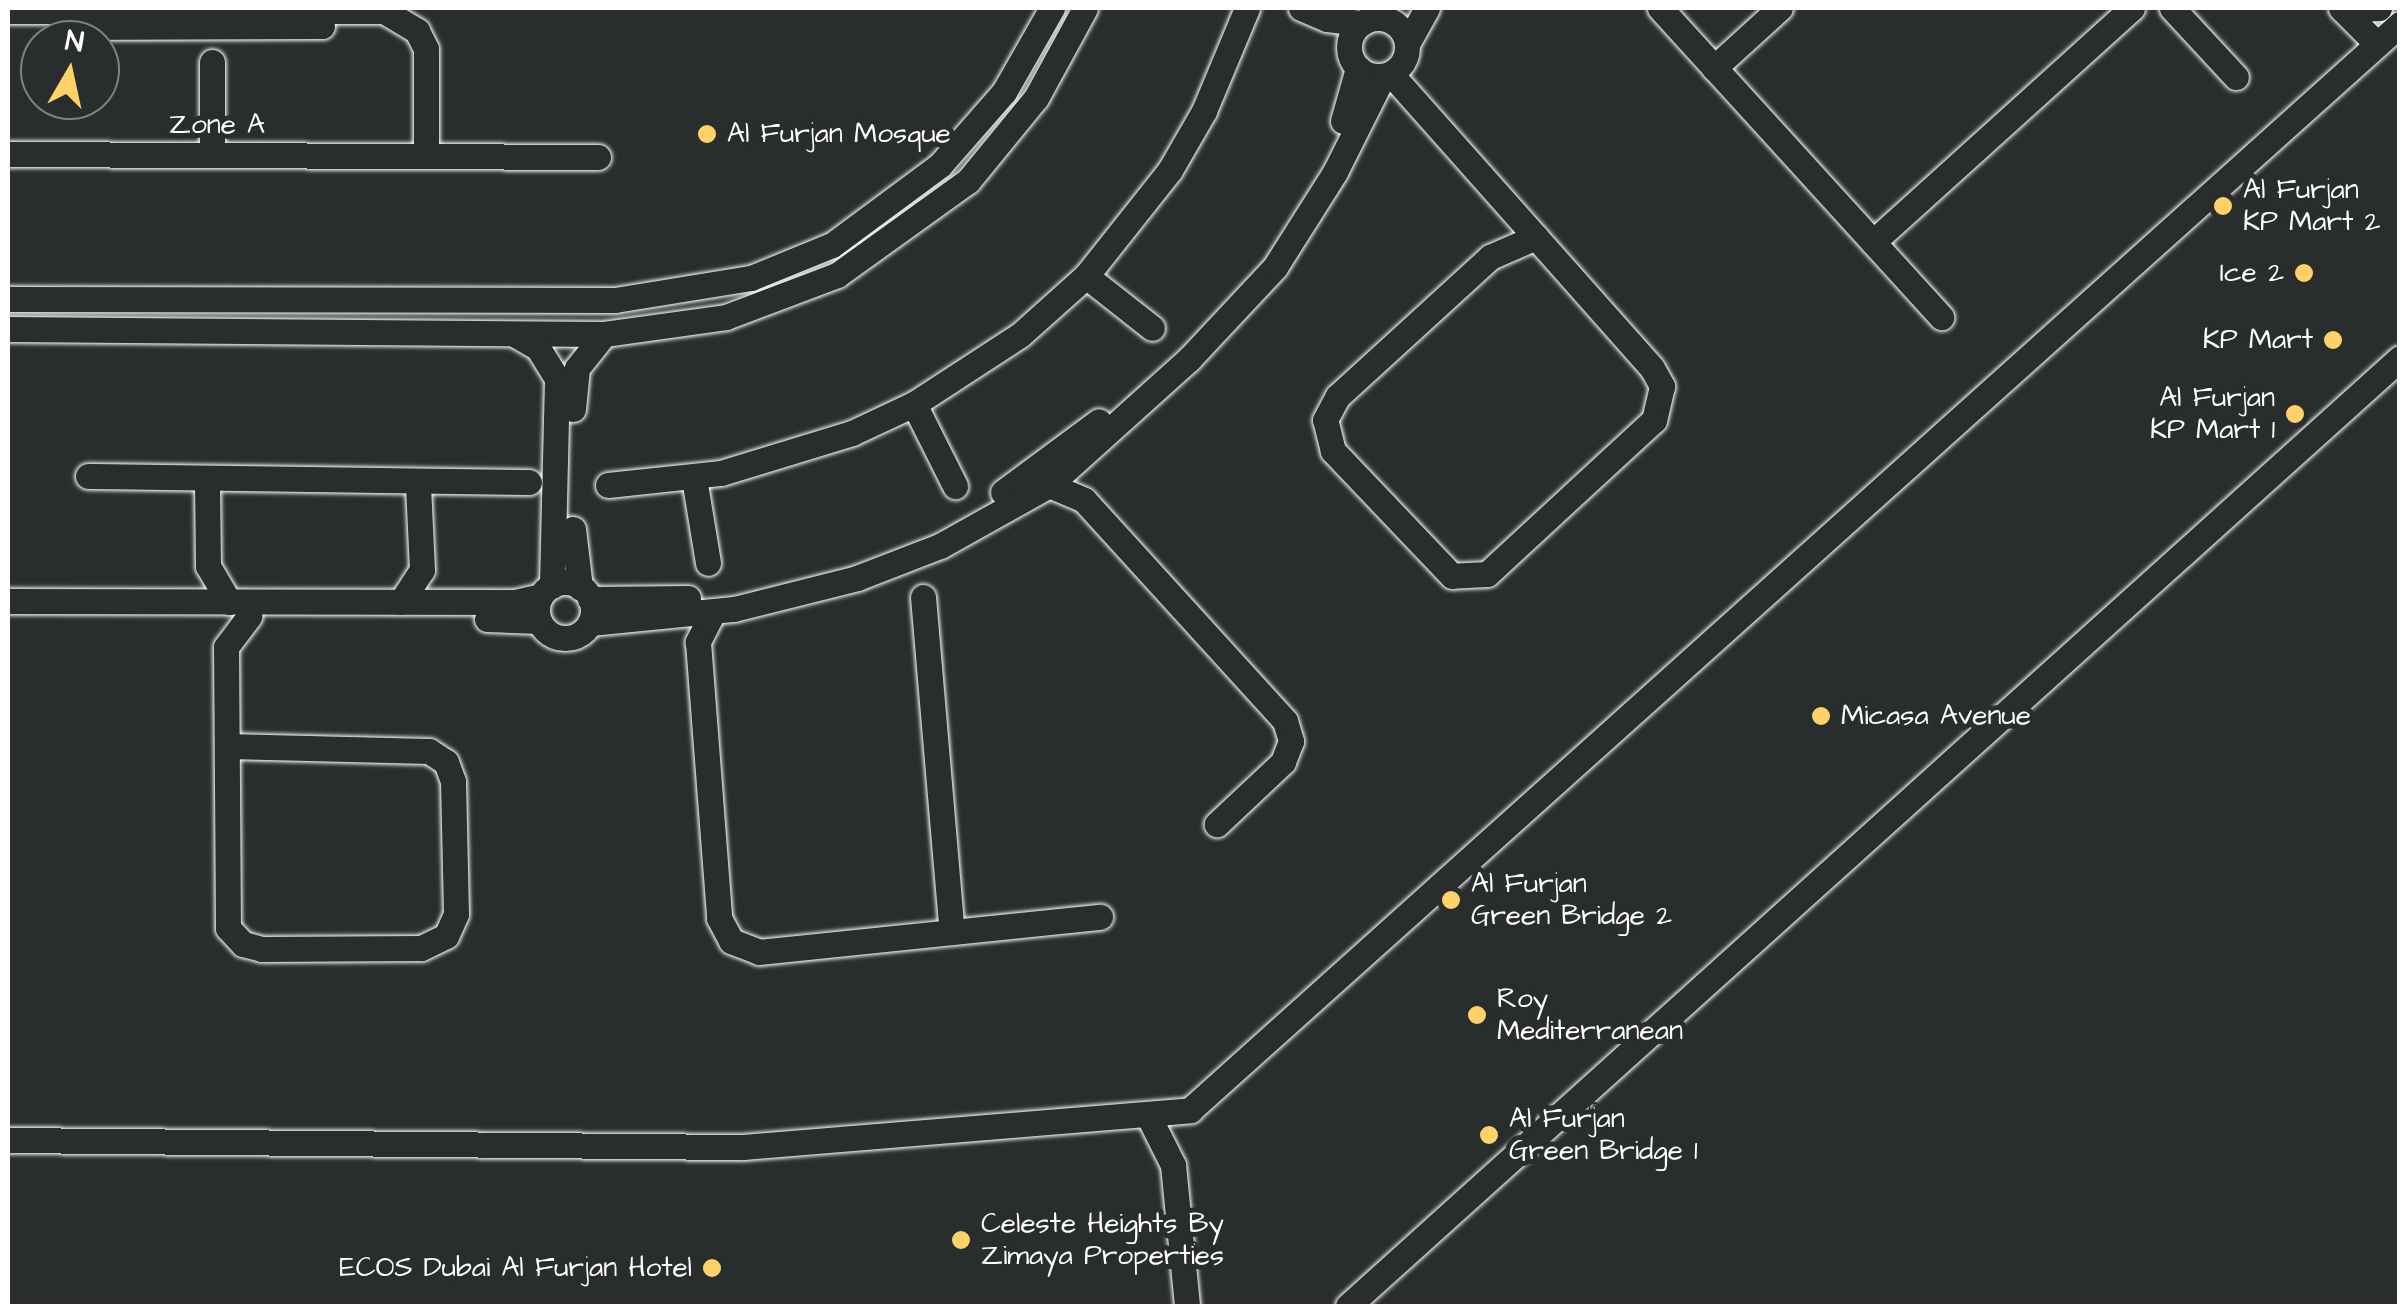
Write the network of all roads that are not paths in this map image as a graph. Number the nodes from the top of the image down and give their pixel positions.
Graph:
1 (1052, 8) edge
2 (1084, 8) edge
3 (1247, 8) edge
4 (1301, 8) edge
5 (1660, 8) edge
6 (1780, 8) edge
7 (2132, 8) edge
8 (2172, 8) edge
9 (2379, 8) edge
10 (2342, 9) edge
11 (8, 11) edge
12 (1423, 11) edge
13 (398, 13) edge
14 (182, 14) edge
15 (1391, 21) junction
16 (2400, 24) edge
17 (8, 27) edge
18 (1355, 33) junction
19 (1407, 44) junction
20 (2377, 44) junction
21 (212, 62) dead end
22 (1358, 68) junction
23 (1714, 68) junction
24 (1387, 75) junction
25 (2236, 78) dead end
26 (1414, 106) junction
27 (1358, 122) junction
28 (8, 154) edge
29 (212, 155) junction
30 (426, 156) junction
31 (598, 157) dead end
32 (1500, 198) junction
33 (1536, 237) junction
34 (1873, 242) junction
35 (1490, 257) junction
36 (1086, 276) junction
37 (14, 296) edge
38 (260, 299) junction
39 (1941, 317) dead end
40 (1152, 328) dead end
41 (8, 329) edge
42 (261, 330) junction
43 (514, 334) junction
44 (604, 334) junction
45 (2400, 358) edge
46 (914, 404) junction
47 (1082, 460) junction
48 (88, 476) dead end
49 (694, 478) junction
50 (529, 482) dead end
51 (207, 483) junction
52 (418, 485) junction
53 (608, 485) dead end
54 (1049, 485) junction
55 (955, 486) dead end
56 (1084, 500) junction
57 (708, 563) dead end
58 (208, 566) junction
59 (422, 570) junction
60 (923, 597) dead end
61 (8, 601) edge
62 (544, 601) junction
63 (401, 602) junction
64 (447, 602) junction
65 (586, 603) junction
66 (191, 609) junction
67 (239, 609) junction
68 (712, 612) junction
69 (8, 614) edge
70 (678, 616) junction
71 (698, 642) junction
72 (226, 647) junction
73 (227, 746) junction
74 (1218, 824) dead end
75 (1100, 917) dead end
76 (952, 932) junction
77 (1190, 1110) junction
78 (1149, 1118) junction
79 (8, 1140) edge
80 (1173, 1165) junction
81 (1187, 1306) edge
82 (1348, 1306) edge

1 - 38 street
2 - 44 street
3 - 36 street
4 - 18 street
5 - 23 street
6 - 23 street
7 - 34 street
8 - 25 street
9 - 10 street
10 - 20 street
11 - 14 street
12 - 15 street
12 - 19 street
13 - 14 street
13 - 30 street
14 - 17 street
15 - 18 street
15 - 19 street
16 - 20 street
18 - 22 street
19 - 24 street
20 - 77 street
21 - 29 street
22 - 24 street
22 - 65 street
23 - 34 street
24 - 26 street
24 - 27 street
26 - 27 street
26 - 32 street
27 - 47 street
28 - 29 street, Zone A
29 - 30 street, Zone A
30 - 31 street, Zone A
32 - 33 street
32 - 35 street
33 - 35 street
33 - 35 street
34 - 39 street
36 - 40 street
36 - 46 street
37 - 38 street
38 - 42 street
41 - 42 street
42 - 43 street
43 - 44 street
43 - 62 street
44 - 65 street
45 - 82 street
46 - 49 street
46 - 55 street
47 - 54 street
47 - 56 street
48 - 51 street
49 - 53 street
49 - 57 street
50 - 52 street
51 - 52 street
51 - 58 street
52 - 59 street
54 - 56 street
54 - 68 street
56 - 74 street
58 - 66 street
58 - 67 street
59 - 63 street
59 - 64 street
60 - 76 street
61 - 66 street
62 - 64 street
62 - 65 street
62 - 65 street
62 - 67 street
63 - 64 street
63 - 67 street
65 - 70 street
66 - 67 street
66 - 69 street
66 - 72 street
67 - 72 street
68 - 70 street
68 - 71 street
70 - 71 street
71 - 76 street
72 - 73 street
73 - 73 street
75 - 76 street
77 - 78 street
77 - 80 street
78 - 79 street
78 - 80 street
80 - 81 street

